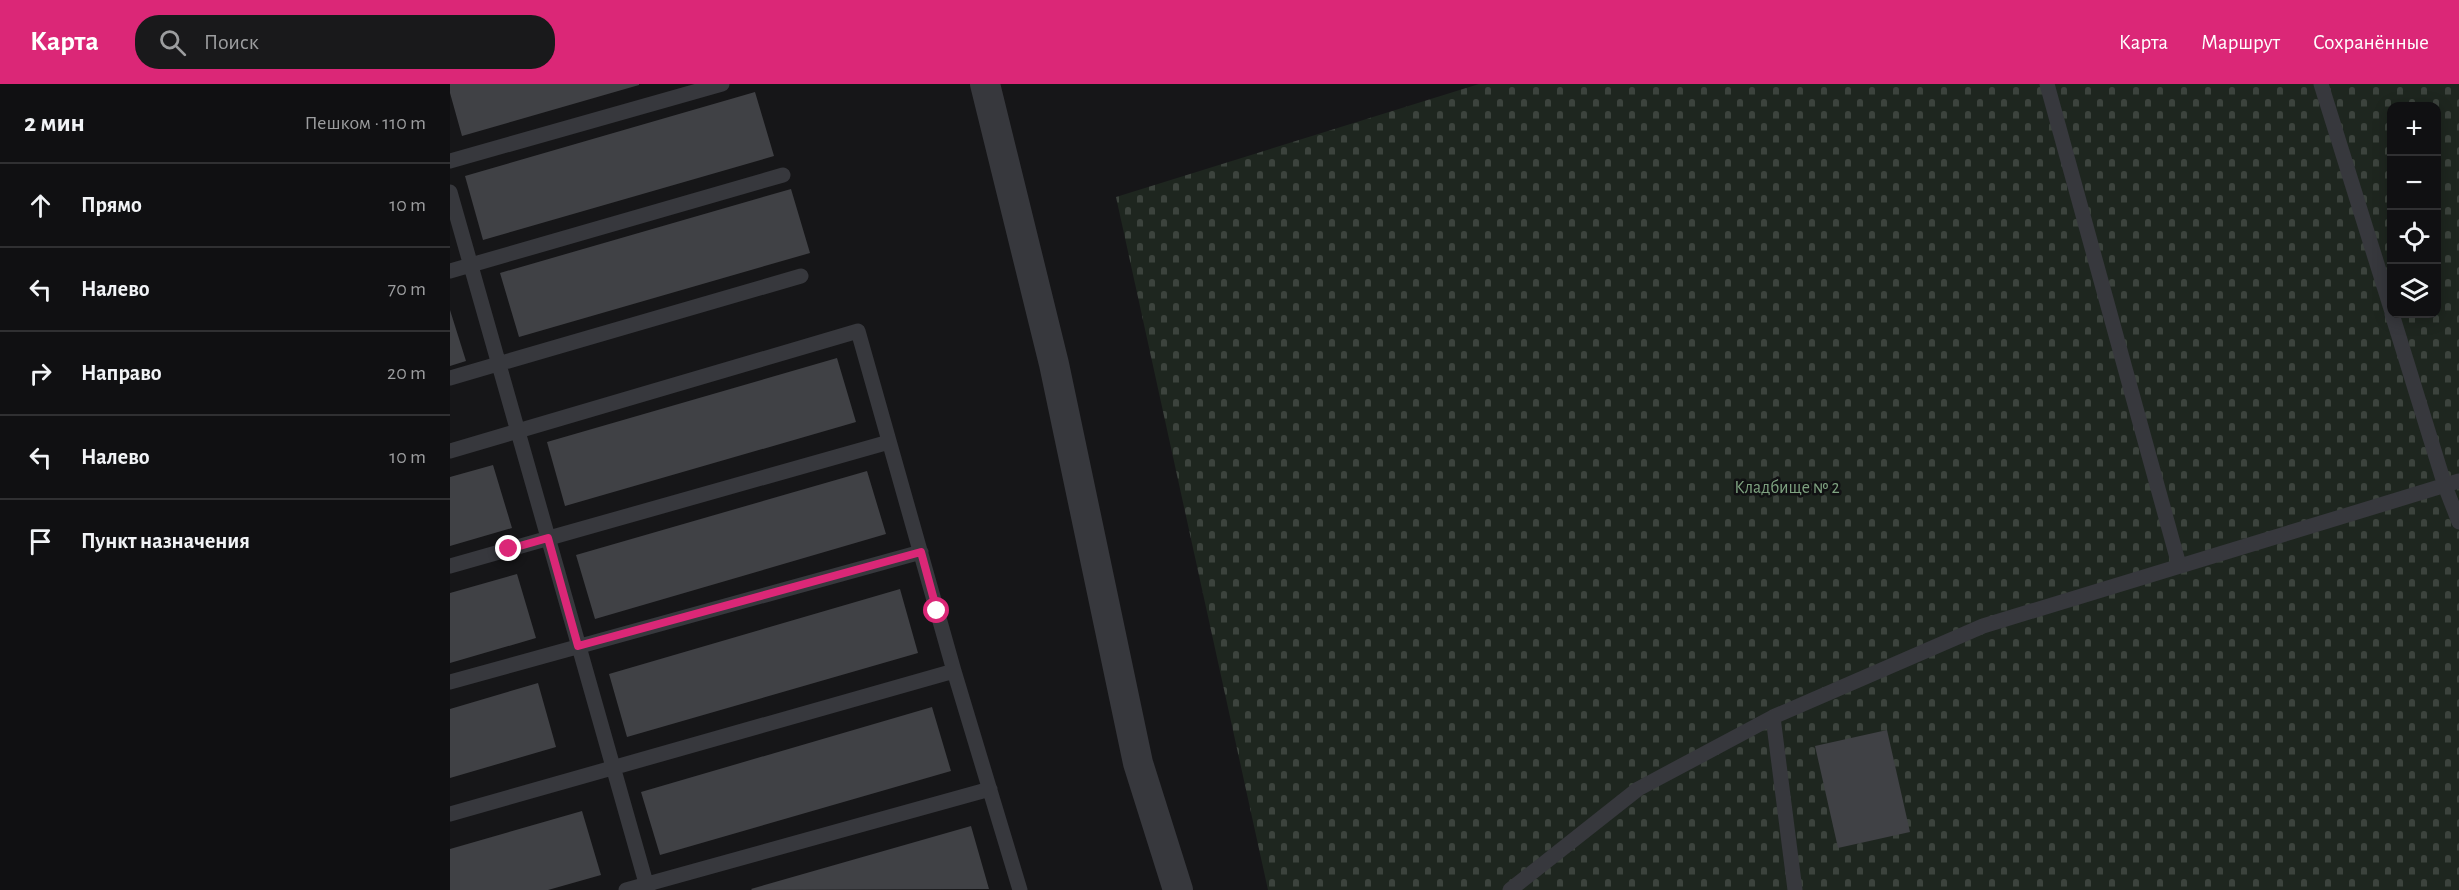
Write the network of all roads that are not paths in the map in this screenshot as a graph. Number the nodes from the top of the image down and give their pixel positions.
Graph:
1 (722, 84) edge
2 (985, 84) edge
3 (2047, 84) edge
4 (2321, 84) edge
5 (450, 161) edge
6 (783, 175) dead end
7 (450, 192) edge
8 (471, 266) junction
9 (450, 272) edge
10 (801, 276) dead end
11 (2387, 297) edge
12 (2394, 318) edge
13 (499, 364) junction
14 (450, 378) edge
15 (518, 432) junction
16 (890, 442) junction
17 (450, 451) edge
18 (2452, 484) edge
19 (2459, 522) edge
20 (548, 538) junction
21 (921, 552) junction
22 (2179, 565) junction
23 (450, 566) edge
24 (578, 646) junction
25 (954, 671) junction
26 (450, 682) edge
27 (1773, 717) junction
28 (613, 769) junction
29 (990, 789) junction
30 (450, 814) edge
31 (647, 887) edge
32 (626, 890) edge
33 (1020, 890) edge
34 (1178, 890) edge
35 (1510, 890) edge
36 (1795, 890) edge

1 - 5 lane
2 - 34 street
3 - 22 lane
4 - 11 lane
6 - 8 lane
7 - 8 lane
8 - 9 lane
8 - 13 lane
10 - 13 lane
12 - 18 lane
13 - 14 lane
13 - 15 lane
15 - 16 lane
15 - 17 lane
15 - 20 lane
16 - 20 lane
16 - 21 lane
18 - 19 lane
18 - 22 lane
20 - 23 lane
20 - 24 lane
21 - 24 lane
21 - 25 lane
22 - 27 lane
24 - 26 lane
24 - 28 lane
25 - 28 lane
25 - 29 lane
27 - 35 lane
27 - 36 lane
28 - 30 lane
28 - 31 lane
29 - 31 lane
29 - 33 lane
31 - 32 lane

